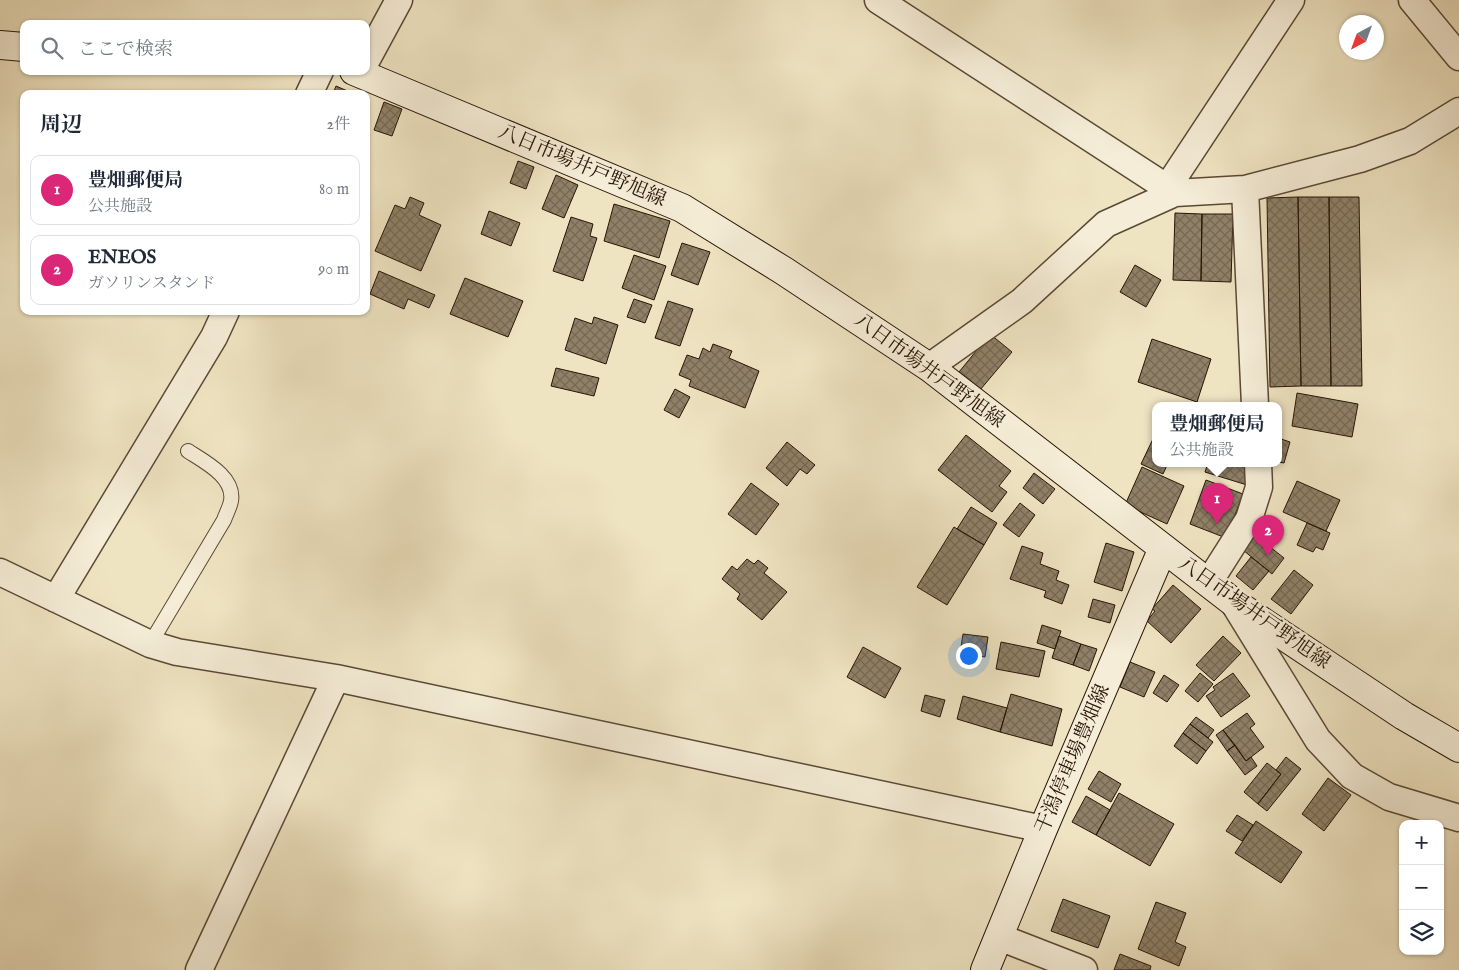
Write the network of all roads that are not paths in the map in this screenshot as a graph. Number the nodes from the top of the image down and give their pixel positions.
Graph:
1 (399, 0) edge
2 (878, 0) edge
3 (1291, 0) edge
4 (1412, 0) edge
5 (0, 45) edge
6 (20, 47) edge
7 (370, 51) edge
8 (1459, 57) edge
9 (370, 73) edge
10 (318, 75) edge
11 (312, 90) edge
12 (1459, 111) edge
13 (1245, 189) junction
14 (1171, 190) junction
15 (224, 315) edge
16 (930, 367) junction
17 (1255, 402) edge
18 (188, 451) dead end
19 (1258, 467) edge
20 (1163, 548) junction
21 (0, 572) edge
22 (1209, 582) junction
23 (56, 599) junction
24 (1233, 602) junction
25 (150, 644) junction
26 (336, 678) junction
27 (1459, 748) edge
28 (1459, 818) edge
29 (1043, 829) junction
30 (999, 937) junction
31 (199, 970) edge
32 (985, 970) edge
33 (1084, 970) edge

1 - 7 street
2 - 14 street
3 - 14 street
4 - 8 street
5 - 6 main road
9 - 16 main road, 八日市場井戸野旭線
10 - 11 street
12 - 13 street
13 - 14 street
13 - 17 street
14 - 16 street
15 - 23 street
16 - 20 main road, 八日市場井戸野旭線
18 - 25 lane
19 - 22 street
20 - 22 main road, 八日市場井戸野旭線
20 - 29 main road, 干潟停車場豊畑線
21 - 23 street
22 - 24 main road, 八日市場井戸野旭線
23 - 25 street
24 - 27 main road, 八日市場井戸野旭線
24 - 28 street
25 - 26 street
26 - 29 street
26 - 31 street
29 - 30 main road, 干潟停車場豊畑線
30 - 32 main road, 干潟停車場豊畑線
30 - 33 street

